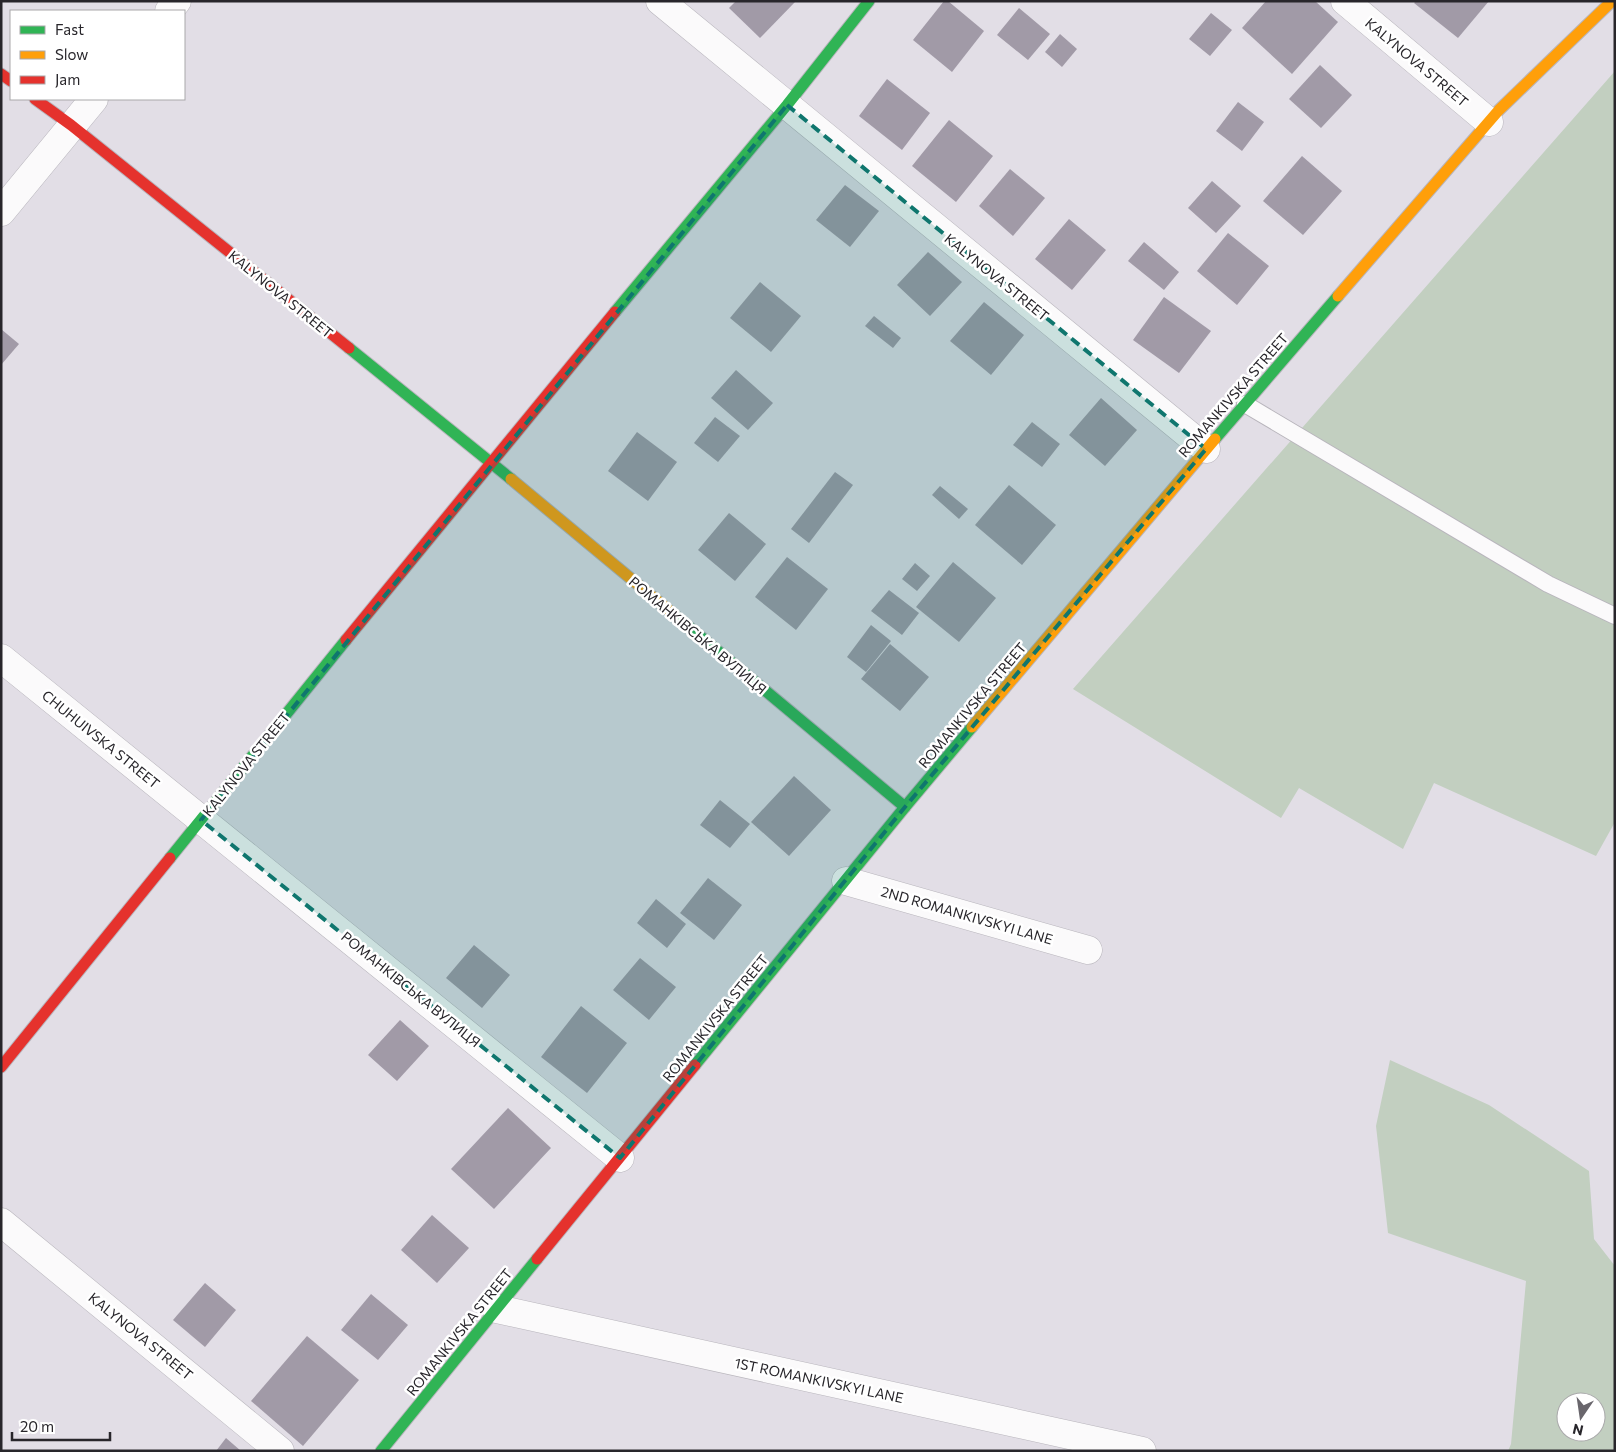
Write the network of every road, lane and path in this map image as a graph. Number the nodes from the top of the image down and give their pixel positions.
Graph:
1 (660, 1) edge
2 (869, 1) edge
3 (1345, 1) edge
4 (1612, 1) edge
5 (37, 100) edge
6 (93, 100) edge
7 (787, 105) junction
8 (1489, 122) junction
9 (71, 125) junction
10 (1, 212) edge
11 (1245, 404) junction
12 (1206, 449) junction
13 (491, 462) junction
14 (1615, 616) edge
15 (1, 658) edge
16 (905, 807) junction
17 (202, 820) junction
18 (846, 880) junction
19 (1088, 950) dead end
20 (1, 1067) edge
21 (620, 1158) junction
22 (1, 1222) edge
23 (496, 1309) junction
24 (280, 1451) edge
25 (381, 1451) edge
26 (1142, 1451) edge

1 - 7 street, KALYNOVA STREET
2 - 7 street, KALYNOVA STREET
3 - 8 street, KALYNOVA STREET
4 - 8 street, ROMANKIVSKA STREET
5 - 9 street, KALYNOVA STREET
6 - 9 street
7 - 12 street, KALYNOVA STREET
7 - 13 street, KALYNOVA STREET
8 - 11 street, ROMANKIVSKA STREET
9 - 10 street
9 - 13 street, KALYNOVA STREET
11 - 12 street, ROMANKIVSKA STREET
11 - 14 lane
12 - 16 street, ROMANKIVSKA STREET
13 - 16 street, РОМАНКІВСЬКА ВУЛИЦЯ
13 - 17 street, KALYNOVA STREET
15 - 17 street, CHUHUIVSKA STREET
16 - 18 street, ROMANKIVSKA STREET
17 - 20 street, KALYNOVA STREET
17 - 21 street, РОМАНКІВСЬКА ВУЛИЦЯ
18 - 19 street, 2ND ROMANKIVSKYI LANE
18 - 21 street, ROMANKIVSKA STREET
21 - 23 street, ROMANKIVSKA STREET
22 - 24 street, KALYNOVA STREET
23 - 25 street, ROMANKIVSKA STREET
23 - 26 street, 1ST ROMANKIVSKYI LANE

